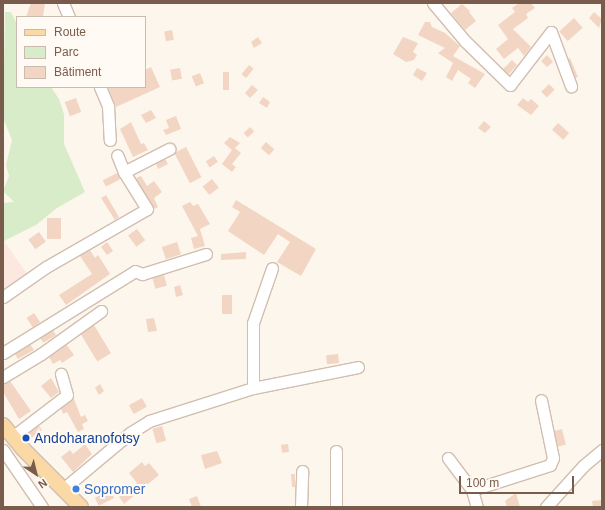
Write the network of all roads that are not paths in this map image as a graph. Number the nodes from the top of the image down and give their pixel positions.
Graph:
1 (63, 3) edge
2 (433, 3) edge
3 (69, 16) edge
4 (571, 86) dead end
5 (100, 88) edge
6 (110, 140) dead end
7 (169, 149) dead end
8 (117, 155) dead end
9 (124, 172) junction
10 (206, 254) dead end
11 (272, 268) dead end
12 (3, 297) edge
13 (101, 311) dead end
14 (3, 353) edge
15 (358, 367) dead end
16 (60, 374) dead end
17 (3, 377) edge
18 (253, 388) junction
19 (541, 400) dead end
20 (3, 425) edge
21 (8, 441) edge
22 (3, 450) edge
23 (602, 450) edge
24 (336, 451) dead end
25 (448, 458) dead end
26 (302, 471) dead end
27 (63, 489) junction
28 (472, 490) junction
29 (42, 507) edge
30 (81, 507) edge
31 (301, 507) edge
32 (336, 507) edge
33 (476, 507) edge
34 (546, 507) edge

1 - 3 street
2 - 4 street
5 - 6 street
7 - 9 street
8 - 9 street
9 - 12 street
10 - 14 street
11 - 18 street
13 - 17 street
15 - 18 street
16 - 21 street
18 - 27 street
19 - 28 street
20 - 21 main road
21 - 27 main road
22 - 29 street
23 - 34 street
24 - 32 street
25 - 28 street
26 - 31 street
27 - 30 main road
28 - 33 street

